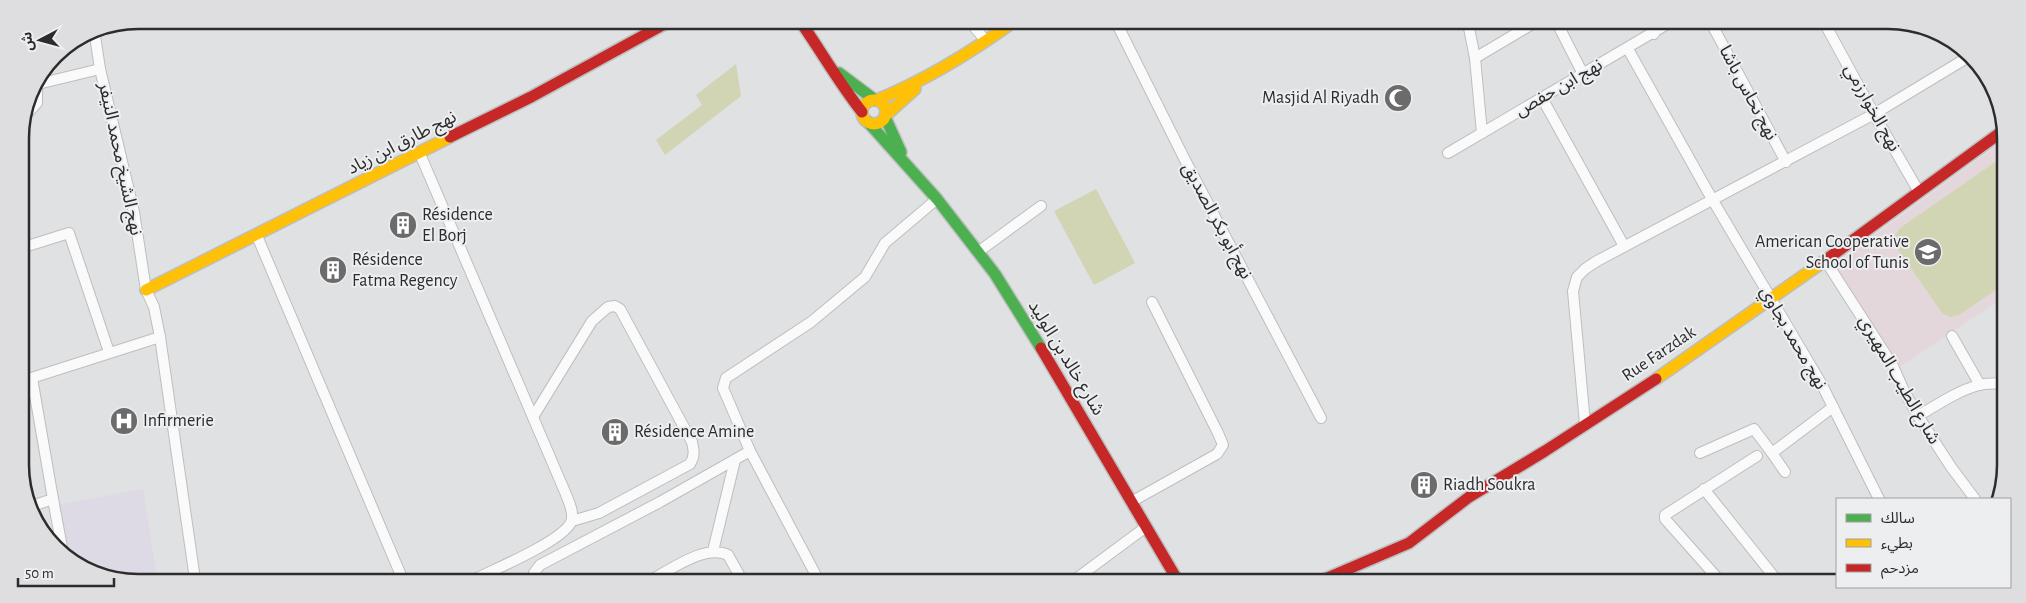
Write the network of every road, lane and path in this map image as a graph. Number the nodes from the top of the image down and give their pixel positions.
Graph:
1 (656, 29) edge
2 (805, 29) edge
3 (976, 29) edge
4 (1003, 29) edge
5 (1120, 29) edge
6 (1469, 29) edge
7 (1524, 29) edge
8 (1560, 29) edge
9 (1652, 29) edge
10 (1661, 29) edge
11 (1714, 29) edge
12 (1828, 29) edge
13 (1654, 34) junction
14 (95, 37) edge
15 (986, 41) junction
16 (1628, 49) junction
17 (1475, 58) junction
18 (1964, 60) edge
19 (829, 63) junction
20 (100, 69) junction
21 (1583, 74) junction
22 (926, 79) junction
23 (45, 81) edge
24 (37, 95) edge
25 (1542, 98) junction
26 (876, 100) junction
27 (33, 108) edge
28 (1874, 114) junction
29 (865, 117) junction
30 (885, 117) junction
31 (1482, 133) junction
32 (1997, 135) edge
33 (1448, 153) dead end
34 (420, 154) junction
35 (1786, 162) junction
36 (907, 164) junction
37 (1920, 192) junction
38 (937, 199) junction
39 (1712, 199) junction
40 (1041, 206) dead end
41 (256, 236) junction
42 (29, 246) edge
43 (1624, 246) junction
44 (978, 252) junction
45 (1826, 260) junction
46 (146, 290) junction
47 (1770, 298) junction
48 (1152, 302) dead end
49 (1952, 336) dead end
50 (160, 337) junction
51 (109, 352) junction
52 (32, 378) junction
53 (29, 379) edge
54 (1997, 384) edge
55 (1980, 385) junction
56 (1832, 407) junction
57 (533, 416) junction
58 (1918, 416) junction
59 (1321, 418) dead end
60 (1585, 424) junction
61 (750, 451) junction
62 (1700, 453) dead end
63 (1772, 453) junction
64 (1756, 456) dead end
65 (735, 460) junction
66 (1785, 472) dead end
67 (1704, 489) junction
68 (53, 498) junction
69 (1878, 498) edge
70 (1974, 498) edge
71 (1131, 502) junction
72 (37, 504) edge
73 (572, 521) junction
74 (1146, 527) junction
75 (61, 542) edge
76 (713, 551) junction
77 (194, 574) edge
78 (400, 574) edge
79 (485, 574) edge
80 (534, 574) edge
81 (663, 574) edge
82 (738, 574) edge
83 (816, 574) edge
84 (1082, 574) edge
85 (1174, 574) edge
86 (1337, 574) edge
87 (1714, 574) edge
88 (1773, 574) edge

1 - 34 street, نهج طارق ابن زياد
2 - 19 street, شارع خالد بن الوليد
3 - 15 street
4 - 15 street
5 - 59 street, نهج أبو بكر الصديق
6 - 17 street
7 - 17 street
8 - 21 street
9 - 13 street
10 - 13 street, نهج ابن حفص
11 - 35 street, نهج نحاس باشا
12 - 28 street, نهج الخوارزمي
13 - 16 street, نهج ابن حفص
14 - 20 street, نهج الشيخ محمد النيفر
15 - 22 street
16 - 21 street, نهج ابن حفص
16 - 39 street, نهج محمد بجاوي
17 - 31 street
18 - 28 street
19 - 26 street, شارع خالد بن الوليد
19 - 29 street, شارع خالد بن الوليد
20 - 23 street
20 - 46 street, نهج الشيخ محمد النيفر
21 - 25 street, نهج ابن حفص
22 - 26 street
22 - 30 street
24 - 27 street
25 - 31 street, نهج ابن حفص
25 - 43 street
26 - 29 street
26 - 30 street
28 - 35 street
28 - 37 street, نهج الخوارزمي
29 - 30 street
29 - 36 street, شارع خالد بن الوليد
30 - 36 street, شارع خالد بن الوليد
31 - 33 street, نهج ابن حفص
32 - 37 street, Rue Farzdak
34 - 41 street, نهج طارق ابن زياد
34 - 57 street
35 - 39 street
36 - 38 street, شارع خالد بن الوليد
37 - 45 street, Rue Farzdak
38 - 44 street, شارع خالد بن الوليد
38 - 61 street
39 - 43 street
39 - 47 street, نهج محمد بجاوي
40 - 44 street
41 - 46 street, نهج طارق ابن زياد
41 - 78 street
42 - 51 street
43 - 60 street
44 - 71 street, شارع خالد بن الوليد
45 - 47 street, Rue Farzdak
45 - 58 street, شارع الطيب المهيري
46 - 50 street, نهج الشيخ محمد النيفر
47 - 56 street, نهج محمد بجاوي
47 - 60 street, Rue Farzdak
48 - 71 street
49 - 55 street
50 - 51 street
50 - 77 street, نهج الشيخ محمد النيفر
51 - 52 street
52 - 53 street
52 - 68 street
54 - 55 street
55 - 58 street
56 - 63 street
56 - 69 street, نهج محمد بجاوي
57 - 73 street
57 - 73 street
58 - 70 street, شارع الطيب المهيري
60 - 86 street, Rue Farzdak
61 - 65 street
61 - 83 street
62 - 63 street
63 - 66 street
64 - 67 street
65 - 76 street
65 - 80 street
67 - 87 street
67 - 88 street
68 - 72 street
68 - 75 street
71 - 74 street, شارع خالد بن الوليد
73 - 79 street
74 - 84 street
74 - 85 street, شارع خالد بن الوليد
76 - 81 street
76 - 82 street

